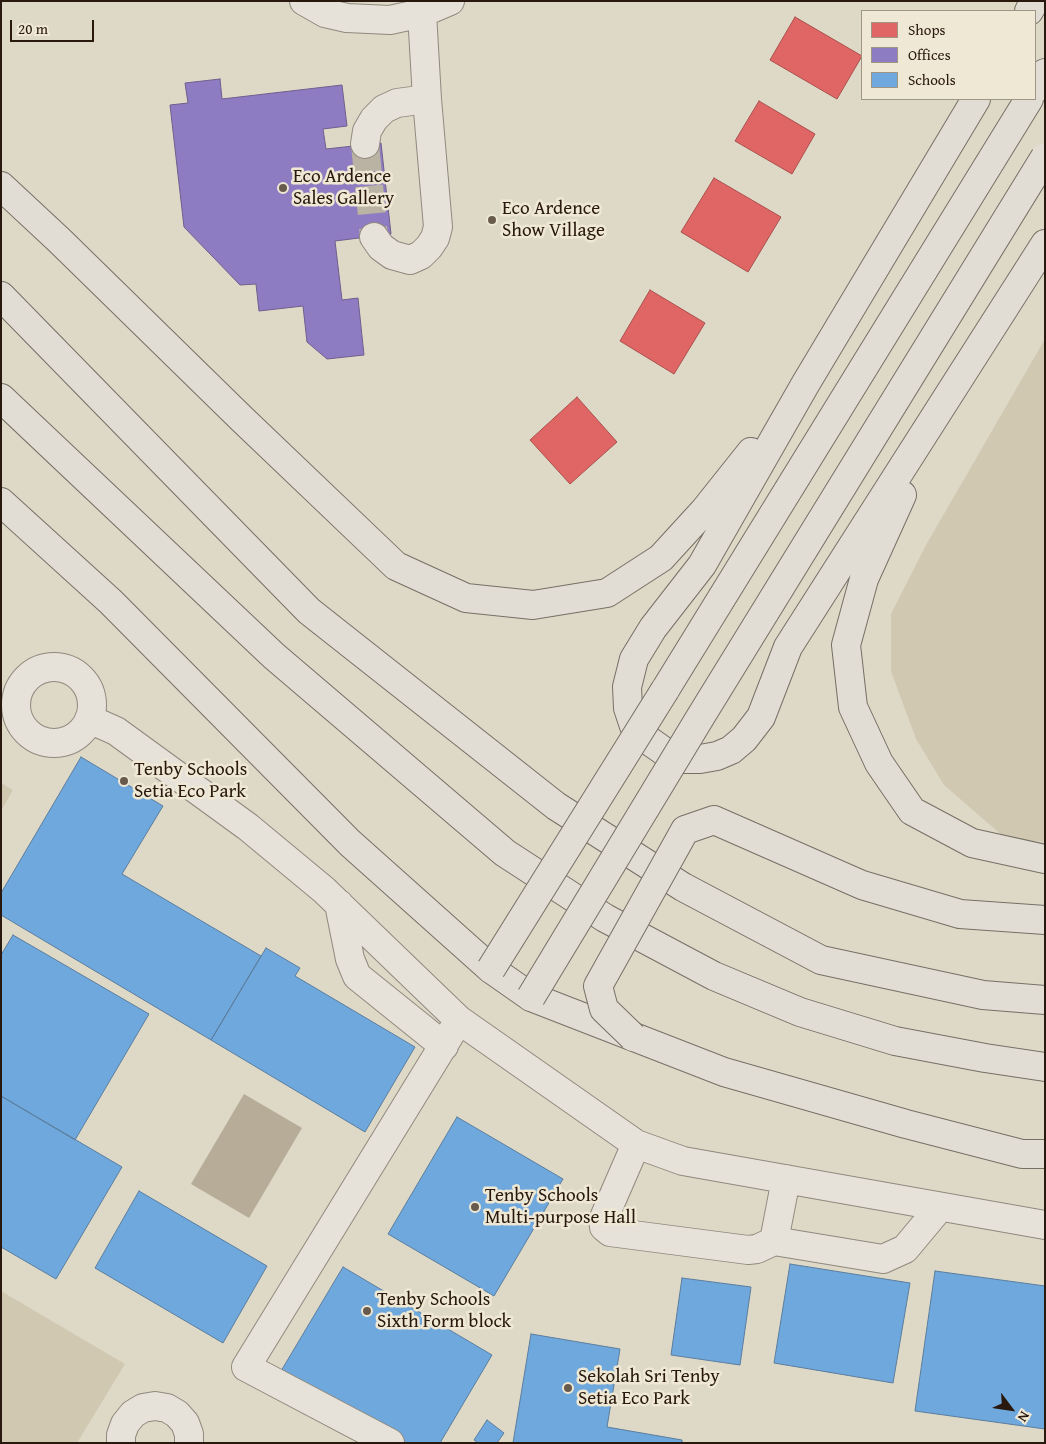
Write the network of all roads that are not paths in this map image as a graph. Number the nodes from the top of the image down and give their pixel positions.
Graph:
1 (304, 1) edge
2 (450, 1) edge
3 (422, 13) junction
4 (1045, 73) edge
5 (1036, 87) edge
6 (427, 99) junction
7 (975, 100) edge
8 (1028, 100) edge
9 (364, 144) tunnel mouth
10 (1045, 158) edge
11 (1, 186) edge
12 (374, 237) tunnel mouth
13 (1045, 244) edge
14 (1045, 259) edge
15 (1, 296) edge
16 (965, 371) junction
17 (806, 383) junction
18 (1, 398) edge
19 (1, 502) edge
20 (89, 719) dead end
21 (1045, 860) edge
22 (339, 904) junction
23 (1045, 920) edge
24 (491, 969) junction
25 (531, 997) junction
26 (1045, 1000) edge
27 (459, 1020) junction
28 (633, 1037) junction
29 (444, 1046) junction
30 (1045, 1067) edge
31 (636, 1144) junction
32 (1045, 1154) edge
33 (786, 1179) junction
34 (940, 1207) junction
35 (1045, 1225) edge
36 (774, 1240) junction
37 (121, 1443) edge
38 (189, 1443) edge
39 (390, 1443) edge

1 - 3 street
2 - 3 street
3 - 6 street
4 - 5 highway
6 - 9 street
6 - 12 street
7 - 17 highway
8 - 24 highway, bridge
10 - 25 highway, bridge
11 - 17 highway
13 - 16 highway
14 - 16 street
15 - 26 highway
16 - 17 highway
16 - 21 highway
18 - 30 highway
19 - 24 highway
20 - 22 street
22 - 27 street
22 - 29 street
23 - 28 highway, bridge
24 - 25 highway
25 - 28 highway, bridge
27 - 29 street
27 - 31 street
28 - 32 highway
29 - 39 street
31 - 33 street
31 - 36 street
33 - 34 street
33 - 36 street
34 - 35 street
34 - 36 street
37 - 38 street

